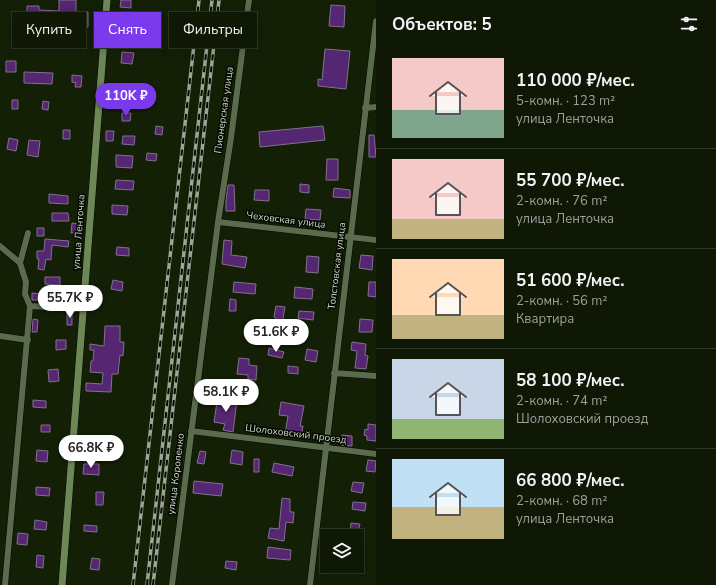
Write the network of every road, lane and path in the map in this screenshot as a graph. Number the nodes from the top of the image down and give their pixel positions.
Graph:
1 (107, 0) edge
2 (249, 0) edge
3 (376, 21) edge
4 (376, 107) edge
5 (365, 108) junction
6 (218, 222) junction
7 (28, 233) dead end
8 (352, 238) junction
9 (376, 240) edge
10 (0, 246) edge
11 (20, 263) junction
12 (30, 306) junction
13 (83, 309) junction
14 (0, 336) edge
15 (28, 340) junction
16 (334, 373) junction
17 (376, 376) edge
18 (191, 431) junction
19 (325, 448) junction
20 (376, 454) edge
21 (4, 585) edge
22 (62, 585) edge
23 (172, 585) edge
24 (310, 585) edge

1 - 13 main road, улица Ленточка
2 - 6 street, Пионерская улица
3 - 5 street, Толстовская улица
4 - 5 street
5 - 8 street, Толстовская улица
6 - 8 street, Чеховская улица
6 - 18 street, улица Короленко
7 - 11 street
8 - 9 street, Чеховская улица
8 - 16 street, Толстовская улица
10 - 11 street
11 - 12 street
12 - 13 street
12 - 15 street
13 - 22 main road, улица Ленточка
14 - 15 street
15 - 21 street
16 - 17 street
16 - 19 street, Толстовская улица
18 - 19 street, Шолоховский проезд
18 - 23 street, улица Короленко
19 - 20 street, Шолоховский проезд
19 - 24 street, Толстовская улица

